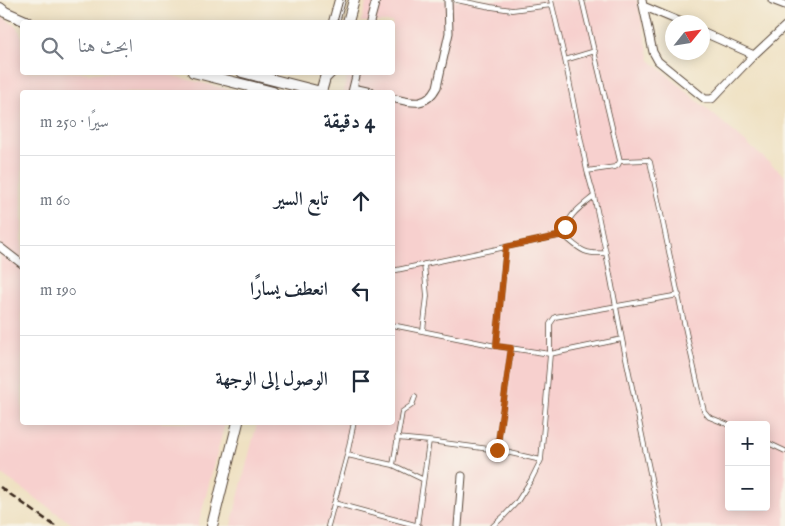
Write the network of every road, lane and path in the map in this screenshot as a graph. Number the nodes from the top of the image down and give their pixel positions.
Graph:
1 (340, 0) edge
2 (354, 0) edge
3 (376, 0) edge
4 (448, 0) edge
5 (456, 0) edge
6 (582, 0) edge
7 (772, 0) edge
8 (552, 2) edge
9 (642, 3) edge
10 (785, 5) edge
11 (0, 8) edge
12 (667, 15) edge
13 (23, 20) edge
14 (335, 20) edge
15 (349, 20) edge
16 (371, 20) edge
17 (785, 26) edge
18 (710, 36) edge
19 (595, 51) junction
20 (754, 55) junction
21 (565, 60) junction
22 (205, 75) edge
23 (254, 75) edge
24 (327, 75) edge
25 (356, 75) edge
26 (265, 90) edge
27 (314, 90) edge
28 (323, 90) edge
29 (353, 90) edge
30 (395, 99) edge
31 (620, 161) junction
32 (587, 172) junction
33 (594, 196) junction
34 (562, 235) junction
35 (0, 247) edge
36 (506, 247) junction
37 (606, 253) junction
38 (20, 262) edge
39 (424, 264) junction
40 (395, 270) edge
41 (679, 295) junction
42 (616, 306) junction
43 (395, 326) edge
44 (423, 331) junction
45 (622, 339) junction
46 (496, 346) junction
47 (511, 348) junction
48 (550, 354) junction
49 (415, 397) dead end
50 (725, 423) edge
51 (237, 425) edge
52 (353, 425) edge
53 (397, 438) junction
54 (429, 441) junction
55 (770, 444) edge
56 (497, 450) junction
57 (785, 450) edge
58 (347, 455) junction
59 (541, 460) junction
60 (392, 465) junction
61 (462, 476) dead end
62 (422, 479) junction
63 (334, 503) junction
64 (212, 526) edge
65 (328, 526) edge
66 (418, 526) edge
67 (458, 526) edge
68 (493, 526) edge
69 (661, 526) edge

1 - 14 street
2 - 15 street
3 - 16 street
4 - 30 street
5 - 8 lane
6 - 19 lane
7 - 10 street
8 - 21 lane
9 - 12 street
9 - 20 street
11 - 13 street
17 - 20 street
18 - 20 street
19 - 21 lane
19 - 31 lane
21 - 32 lane
22 - 26 street
23 - 27 street
24 - 28 street
25 - 29 street
31 - 32 lane
31 - 41 lane
32 - 33 lane
33 - 34 lane
33 - 37 lane
34 - 36 lane
34 - 37 lane
35 - 38 street
36 - 39 lane
36 - 46 lane
37 - 42 lane
39 - 40 lane
39 - 44 lane
41 - 42 lane
41 - 50 lane
42 - 45 lane
42 - 48 lane
43 - 44 lane
44 - 46 lane
45 - 48 lane
45 - 69 lane
46 - 47 lane
47 - 48 lane
47 - 56 lane
48 - 59 lane
49 - 53 lane
51 - 64 street
52 - 58 lane
53 - 54 lane
53 - 60 lane
54 - 56 lane
54 - 62 lane
55 - 57 lane
56 - 59 lane
58 - 60 lane
58 - 63 lane
59 - 68 lane
60 - 62 lane
61 - 67 street
62 - 66 lane
63 - 65 lane
63 - 66 lane

